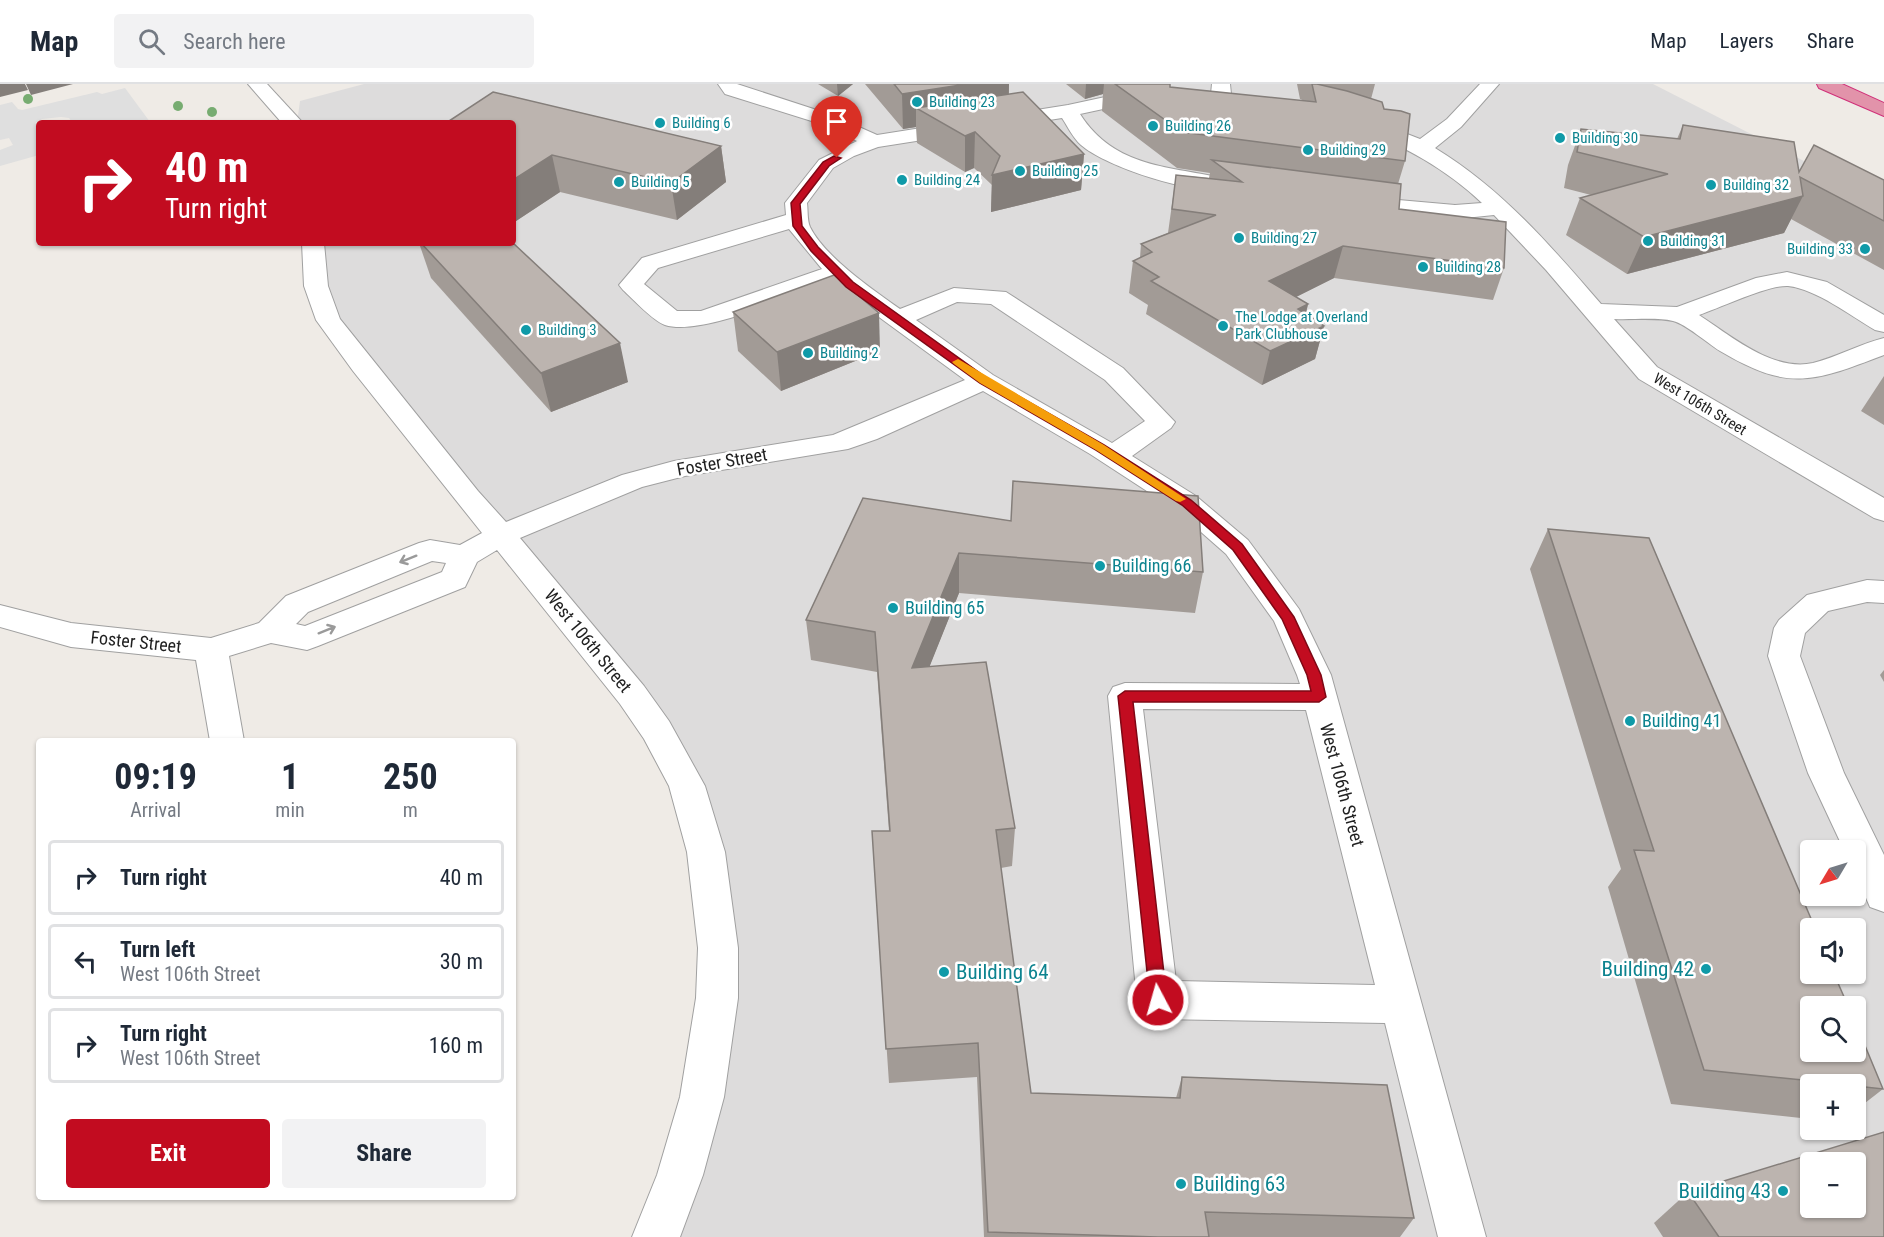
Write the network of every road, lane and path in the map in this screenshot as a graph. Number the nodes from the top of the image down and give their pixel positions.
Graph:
1 (257, 84) edge
2 (727, 84) edge
3 (1490, 84) edge
4 (1826, 84) edge
5 (1165, 93) edge
6 (1884, 110) edge
7 (1068, 111) junction
8 (1341, 117) edge
9 (290, 120) edge
10 (874, 142) junction
11 (1421, 149) junction
12 (1244, 188) edge
13 (1333, 200) edge
14 (1497, 208) junction
15 (797, 219) junction
16 (313, 246) edge
17 (837, 272) junction
18 (1593, 311) junction
19 (1680, 314) junction
20 (897, 319) junction
21 (1884, 325) edge
22 (1884, 346) edge
23 (984, 381) junction
24 (1113, 456) junction
25 (1884, 511) edge
26 (501, 535) junction
27 (1884, 592) edge
28 (0, 616) edge
29 (211, 650) junction
30 (1319, 697) junction
31 (226, 738) edge
32 (1884, 895) edge
33 (1399, 1004) junction
34 (656, 1237) edge
35 (1462, 1237) edge

1 - 9 street
2 - 10 street
3 - 11 street
4 - 6 highway
5 - 7 street
7 - 10 street
7 - 12 street
8 - 11 street, West 106th Street
10 - 15 street
11 - 14 street, West 106th Street
13 - 14 street
14 - 18 street, West 106th Street
15 - 17 street, West 106th Street
15 - 17 street
16 - 26 street, West 106th Street
17 - 20 street, West 106th Street
18 - 19 street
18 - 25 street, West 106th Street
19 - 21 street
19 - 22 street
20 - 23 street, West 106th Street
20 - 24 street
23 - 24 street, West 106th Street
23 - 26 street, Foster Street
24 - 30 street, West 106th Street
26 - 29 street, Foster Street
26 - 34 street, West 106th Street
27 - 32 street
28 - 29 street, Foster Street
29 - 31 street
30 - 33 street, West 106th Street
30 - 33 street
33 - 35 street, West 106th Street

